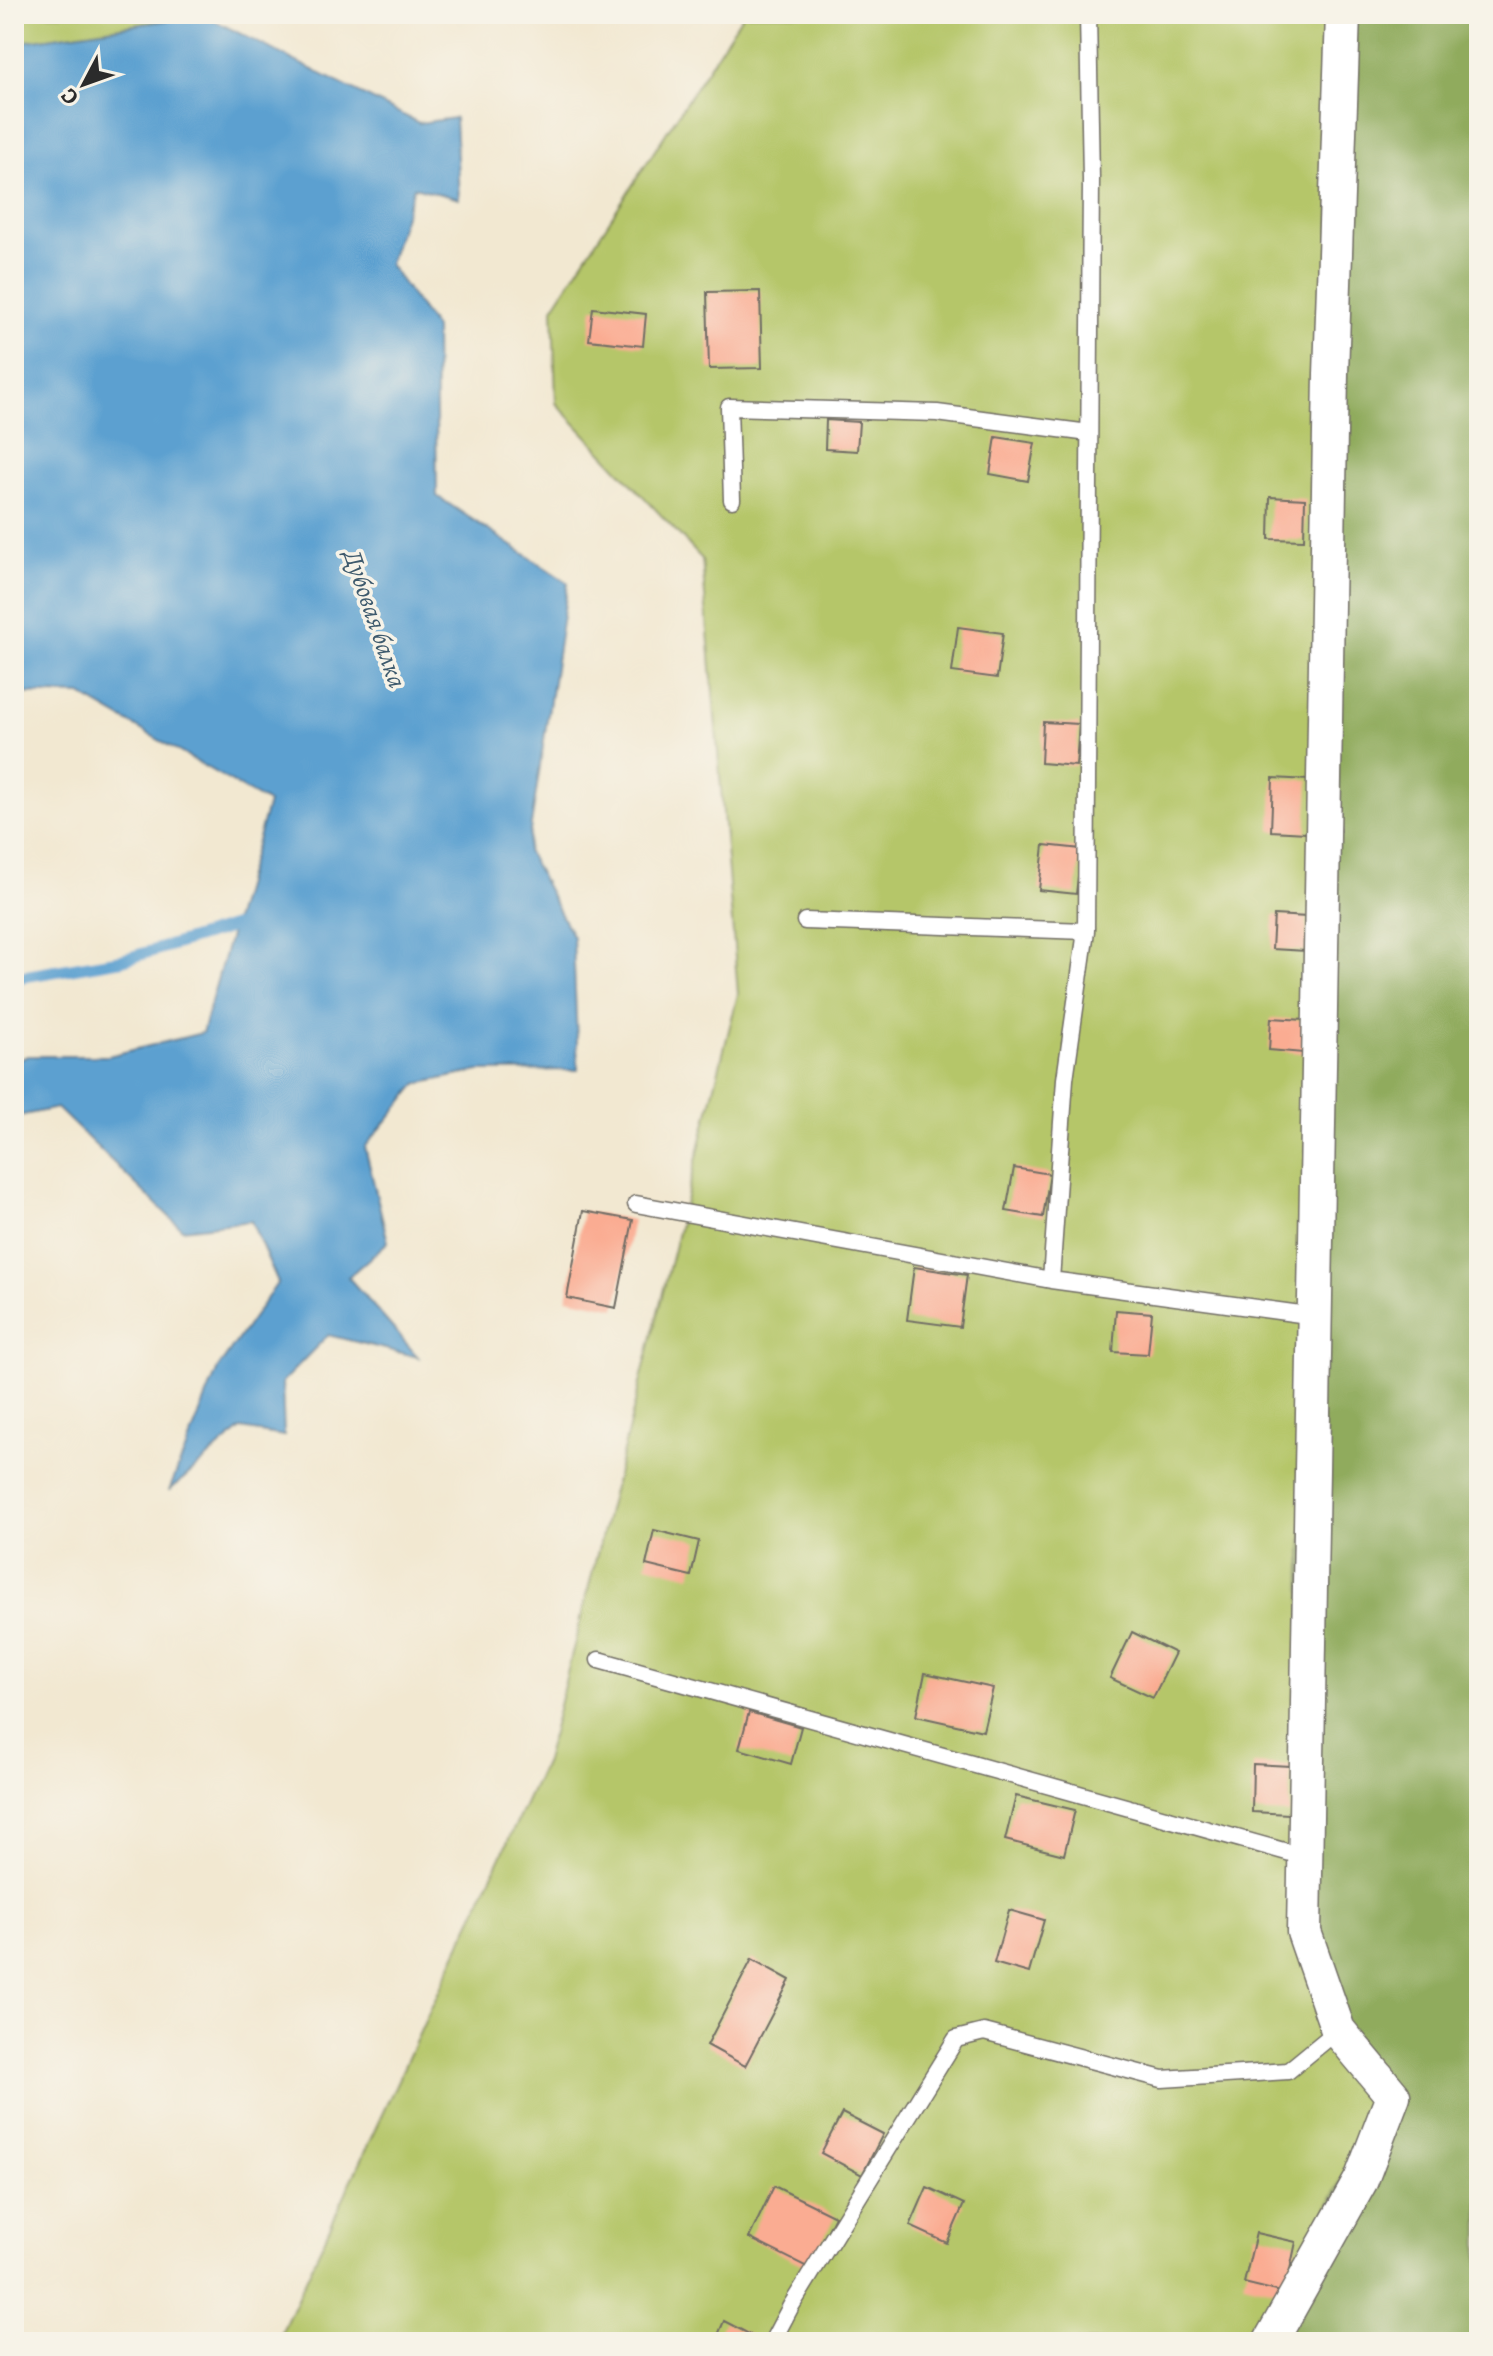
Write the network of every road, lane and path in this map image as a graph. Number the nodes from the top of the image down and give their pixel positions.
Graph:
1 (1088, 14) edge
2 (1343, 14) edge
3 (1089, 433) junction
4 (732, 500) dead end
5 (805, 921) dead end
6 (1086, 931) junction
7 (636, 1204) dead end
8 (1051, 1280) junction
9 (1315, 1316) junction
10 (599, 1660) dead end
11 (1305, 1857) junction
12 (1338, 2030) junction
13 (772, 2342) edge
14 (1270, 2342) edge

1 - 3 lane
2 - 9 street
3 - 4 lane
3 - 6 lane
5 - 6 lane
6 - 8 lane
7 - 8 lane
8 - 9 lane
9 - 11 street
10 - 11 lane
11 - 12 street
12 - 13 lane
12 - 14 street

